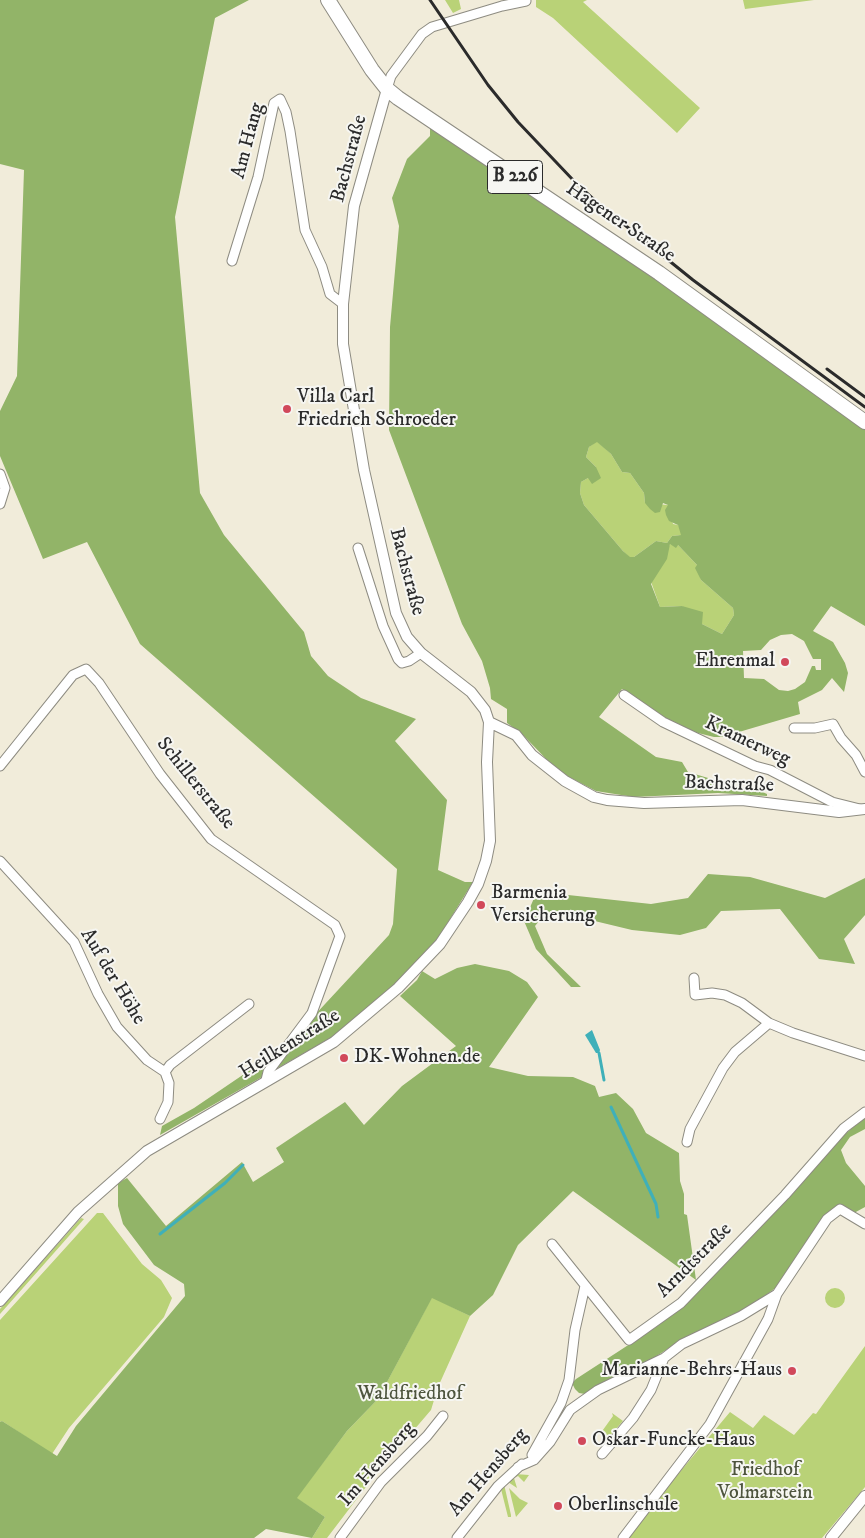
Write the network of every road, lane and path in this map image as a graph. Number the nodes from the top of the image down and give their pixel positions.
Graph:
1 (328, 0) edge
2 (526, 2) dead end
3 (387, 89) junction
4 (232, 261) dead end
5 (343, 304) junction
6 (865, 422) edge
7 (0, 474) edge
8 (0, 504) edge
9 (358, 548) dead end
10 (421, 653) junction
11 (624, 695) dead end
12 (489, 722) junction
13 (794, 728) dead end
14 (0, 766) edge
15 (865, 772) edge
16 (863, 809) edge
17 (0, 861) edge
18 (694, 978) dead end
19 (249, 1004) dead end
20 (770, 1023) junction
21 (865, 1056) edge
22 (165, 1072) junction
23 (266, 1080) junction
24 (865, 1112) edge
25 (160, 1119) dead end
26 (687, 1142) dead end
27 (865, 1224) edge
28 (552, 1244) dead end
29 (585, 1286) junction
30 (777, 1294) junction
31 (0, 1301) edge
32 (664, 1358) junction
33 (443, 1416) dead end
34 (602, 1454) dead end
35 (518, 1467) junction
36 (865, 1496) edge
37 (340, 1538) edge
38 (457, 1538) edge
39 (623, 1538) edge
40 (831, 1538) edge

1 - 3 main road, Hagener Straße / B 226
2 - 3 street
3 - 5 street, Bachstraße
3 - 6 main road, Hagener Straße / B 226
4 - 5 street, Am Hang
5 - 10 street, Bachstraße
7 - 8 street
9 - 10 street
10 - 12 street, Bachstraße
11 - 16 street, Kramerweg
12 - 16 street, Bachstraße
12 - 23 street, Heilkenstraße
13 - 15 street
14 - 23 street, Schillerstraße
17 - 22 street, Auf der Höhe
18 - 20 street
19 - 22 street
20 - 21 street
20 - 26 street
22 - 25 street
23 - 31 street, Heilkenstraße
24 - 29 street, Arndtstraße
27 - 30 street
28 - 29 street, Arndtstraße
29 - 35 street, Am Hensberg
30 - 32 street
30 - 39 street
32 - 34 street
32 - 35 street
33 - 37 street, Im Hensberg
35 - 38 street, Am Hensberg
36 - 40 street

